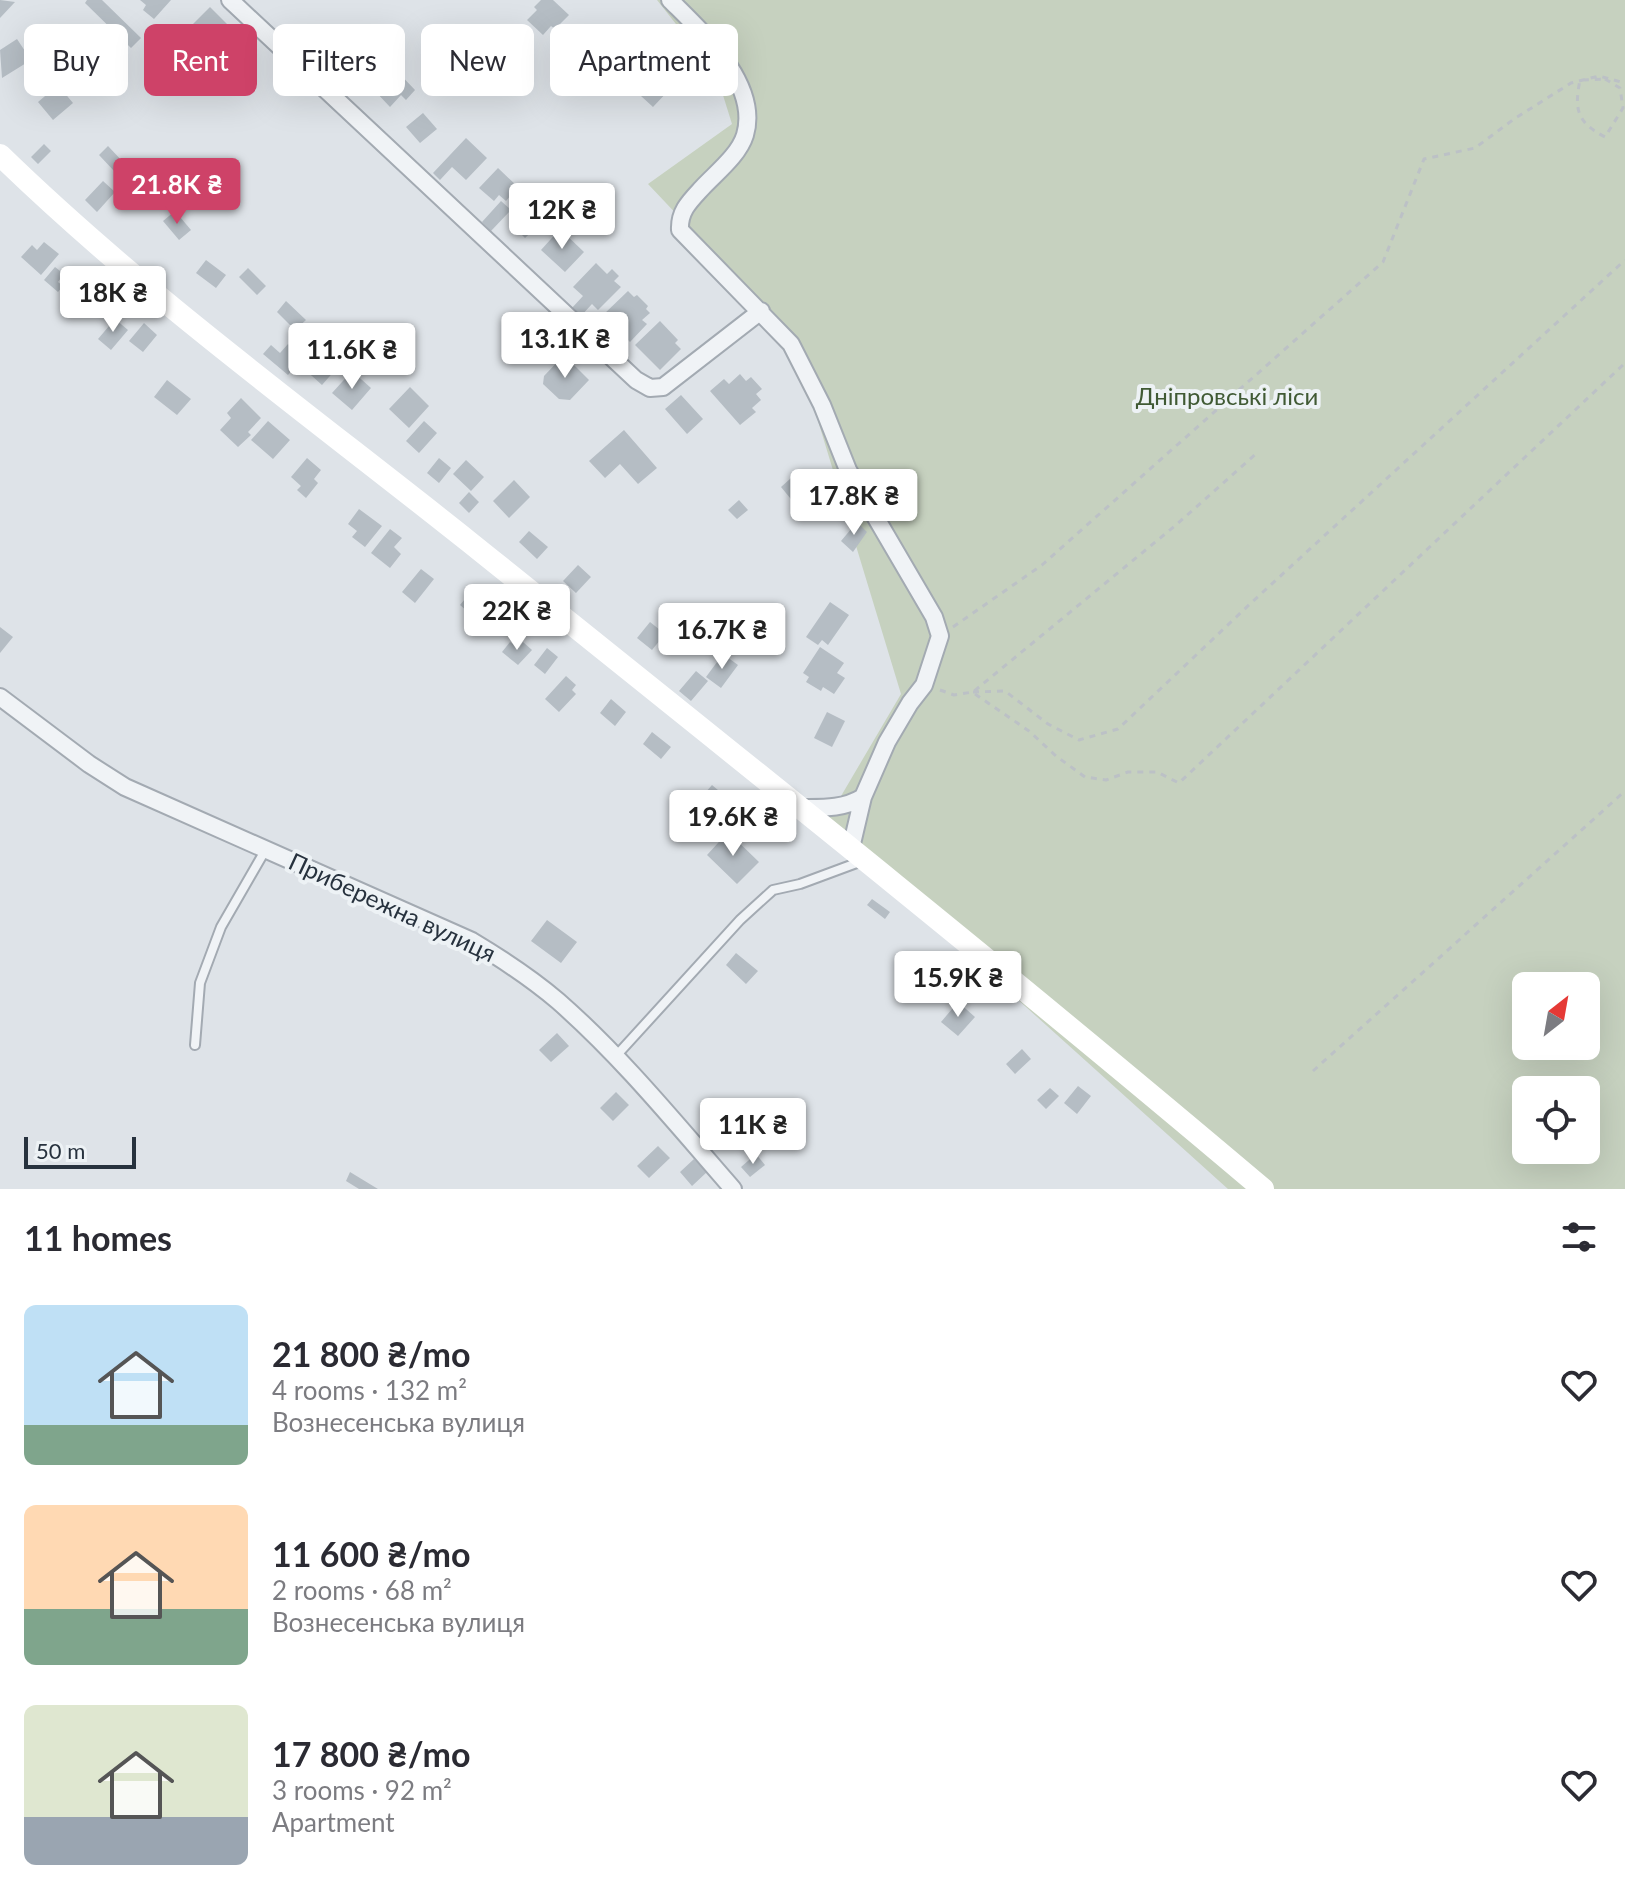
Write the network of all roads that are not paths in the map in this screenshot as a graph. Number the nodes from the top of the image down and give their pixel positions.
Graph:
1 (230, 0) edge
2 (670, 0) edge
3 (0, 155) edge
4 (761, 311) junction
5 (0, 697) edge
6 (863, 797) junction
7 (802, 808) junction
8 (266, 849) junction
9 (858, 854) junction
10 (195, 1045) dead end
11 (616, 1056) junction
12 (733, 1189) edge
13 (1263, 1189) edge

1 - 4 street
2 - 4 street
3 - 7 main road
4 - 6 street
5 - 8 street, Прибережна вулиця
6 - 7 street
6 - 9 street
7 - 9 main road
8 - 10 lane
8 - 11 street, Прибережна вулиця
9 - 11 lane
9 - 13 main road
11 - 12 street, Прибережна вулиця

